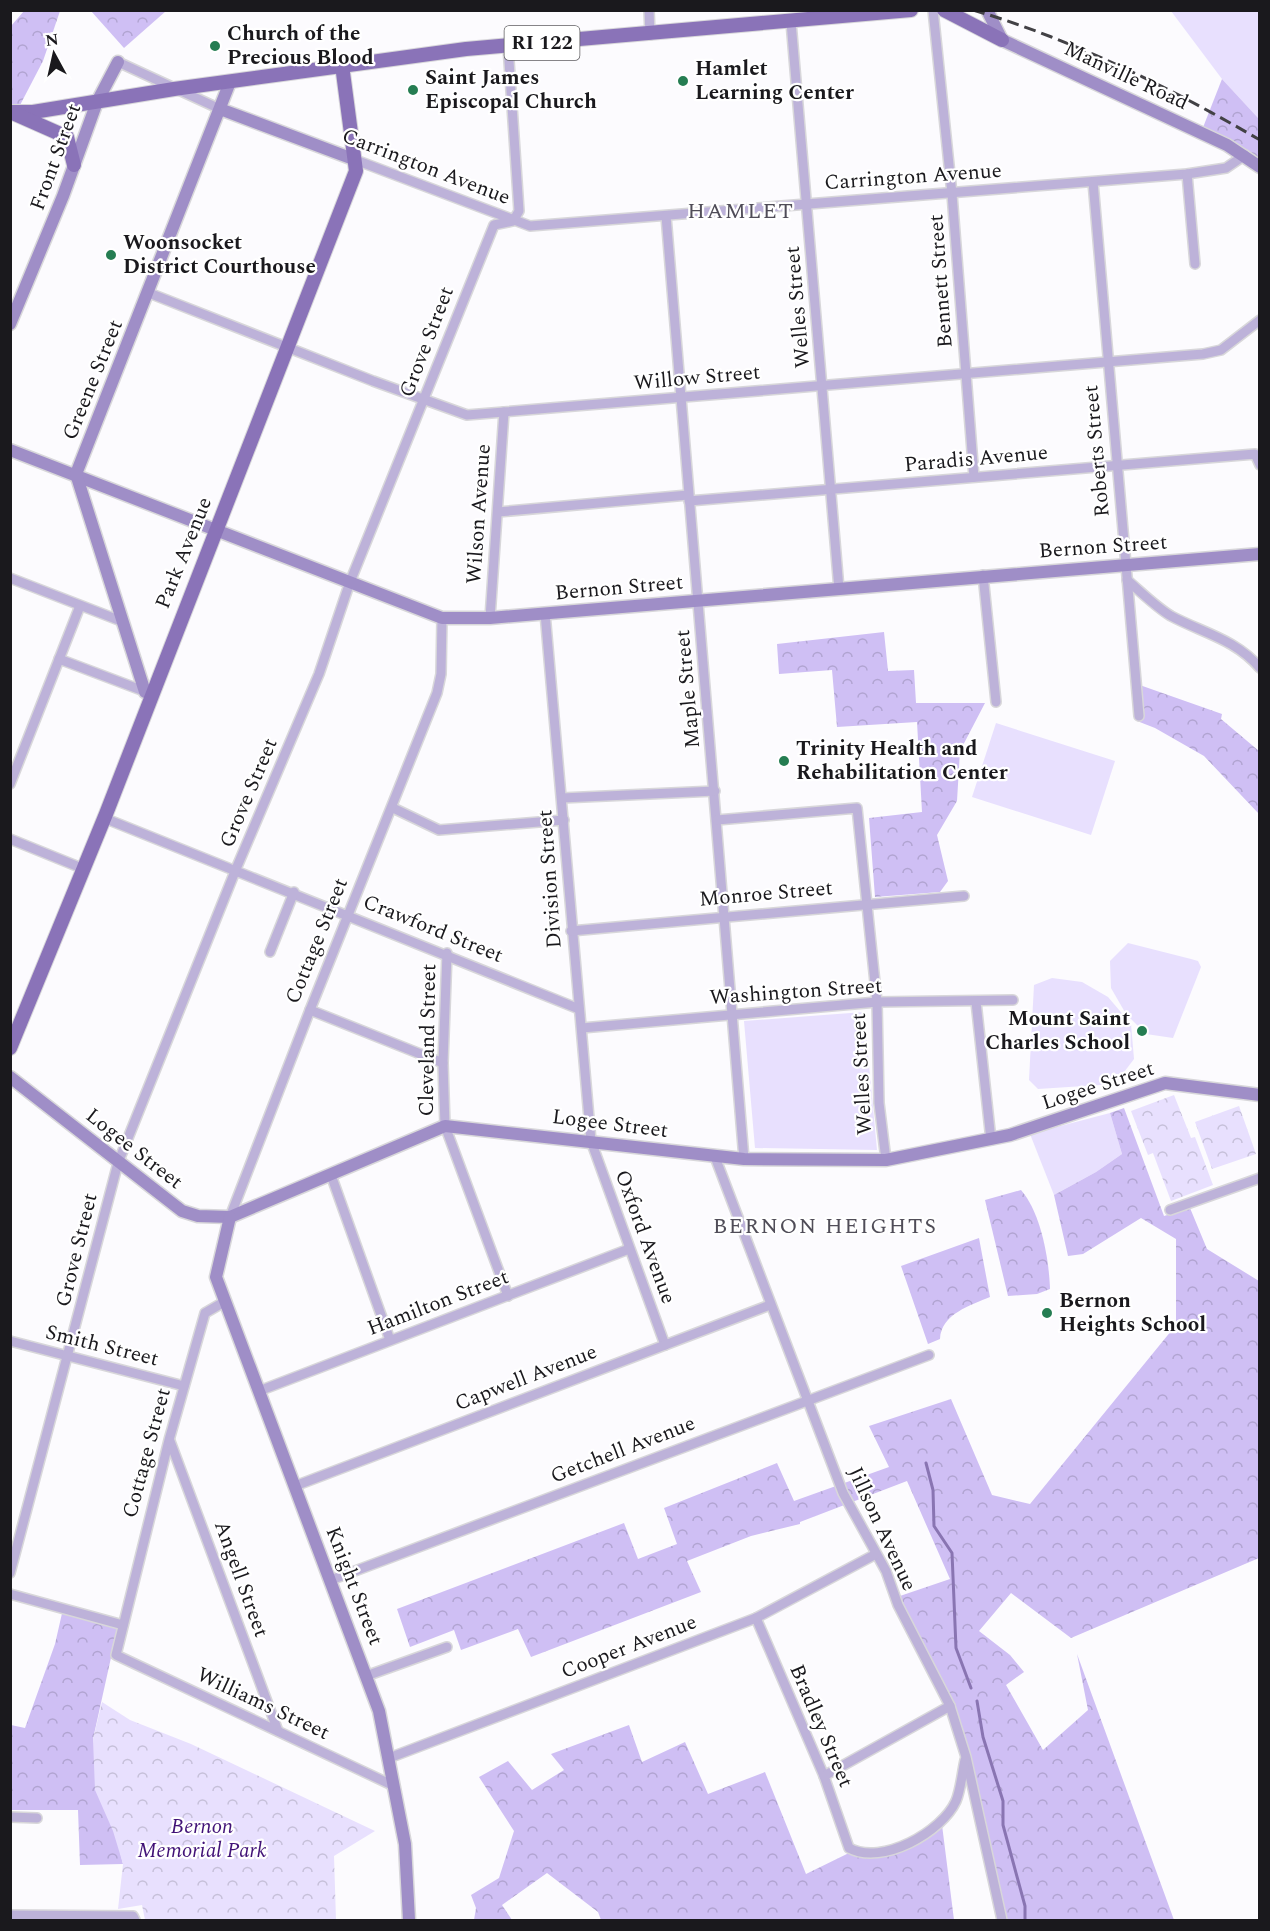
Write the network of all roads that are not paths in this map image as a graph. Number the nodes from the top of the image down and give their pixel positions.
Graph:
1 (649, 10) edge
2 (911, 10) edge
3 (933, 10) edge
4 (944, 10) edge
5 (987, 10) edge
6 (791, 22) junction
7 (650, 34) junction
8 (1002, 40) junction
9 (508, 46) junction
10 (118, 62) joint
11 (342, 65) junction
12 (230, 82) junction
13 (174, 89) junction
14 (96, 102) junction
15 (220, 109) junction
16 (12, 113) edge
17 (1245, 155) junction
18 (353, 159) junction
19 (74, 165) junction
20 (1260, 167) edge
21 (1186, 174) junction
22 (1093, 182) junction
23 (952, 194) junction
24 (808, 204) junction
25 (666, 216) junction
26 (513, 222) junction
27 (1195, 264) dead end
28 (149, 292) junction
29 (1260, 320) edge
30 (10, 324) edge
31 (288, 348) junction
32 (1108, 362) junction
33 (966, 374) junction
34 (823, 385) junction
35 (681, 398) junction
36 (424, 400) junction
37 (504, 412) junction
38 (10, 450) edge
39 (1117, 465) junction
40 (1260, 465) edge
41 (76, 474) junction
42 (974, 477) junction
43 (832, 490) junction
44 (688, 498) junction
45 (498, 512) junction
46 (216, 531) junction
47 (1260, 554) edge
48 (1125, 566) junction
49 (983, 575) junction
50 (10, 578) edge
51 (1127, 580) junction
52 (350, 582) junction
53 (838, 589) junction
54 (699, 600) junction
55 (80, 606) junction
56 (545, 613) junction
57 (442, 618) junction
58 (490, 618) junction
59 (121, 621) junction
60 (59, 659) junction
61 (1260, 668) edge
62 (148, 693) junction
63 (996, 702) dead end
64 (1139, 716) dead end
65 (10, 784) edge
66 (715, 791) junction
67 (562, 798) junction
68 (393, 808) junction
69 (104, 818) junction
70 (564, 820) junction
71 (717, 820) junction
72 (10, 839) edge
73 (84, 869) junction
74 (236, 869) junction
75 (294, 892) junction
76 (964, 896) dead end
77 (867, 903) junction
78 (349, 914) junction
79 (724, 916) junction
80 (571, 931) junction
81 (270, 952) dead end
82 (447, 953) junction
83 (1013, 1000) dead end
84 (877, 1002) junction
85 (976, 1002) junction
86 (579, 1009) junction
87 (310, 1010) junction
88 (734, 1014) junction
89 (582, 1028) junction
90 (10, 1048) edge
91 (443, 1063) junction
92 (10, 1077) edge
93 (1260, 1095) edge
94 (445, 1126) junction
95 (991, 1140) junction
96 (591, 1141) junction
97 (715, 1157) junction
98 (744, 1159) junction
99 (886, 1160) junction
100 (118, 1163) junction
101 (331, 1175) junction
102 (1260, 1178) edge
103 (1170, 1210) dead end
104 (230, 1217) junction
105 (629, 1249) junction
106 (216, 1277) joint
107 (508, 1296) junction
108 (224, 1302) junction
109 (770, 1305) junction
110 (390, 1340) junction
111 (10, 1341) edge
112 (665, 1345) junction
113 (929, 1355) dead end
114 (68, 1357) junction
115 (184, 1386) junction
116 (259, 1391) junction
117 (807, 1400) junction
118 (169, 1440) junction
119 (295, 1486) junction
120 (876, 1554) junction
121 (10, 1574) edge
122 (331, 1580) junction
123 (10, 1594) edge
124 (756, 1618) junction
125 (123, 1625) junction
126 (447, 1647) dead end
127 (116, 1655) joint
128 (366, 1676) junction
129 (950, 1706) junction
130 (278, 1731) junction
131 (966, 1757) junction
132 (389, 1758) junction
133 (824, 1776) junction
134 (394, 1786) junction
135 (10, 1817) edge
136 (37, 1818) dead end
137 (10, 1915) edge
138 (134, 1918) edge
139 (409, 1920) edge
140 (1002, 1920) edge

1 - 7 street
2 - 6 main road, RI 122
3 - 23 street, Bennett Street
4 - 8 main road
5 - 8 street
6 - 7 main road, RI 122
6 - 24 street, Welles Street
7 - 9 main road, RI 122
8 - 17 street, Manville Road
9 - 11 main road, RI 122
9 - 26 street
10 - 13 street, Front Street
10 - 14 street, Front Street
11 - 12 main road, RI 122
11 - 18 main road, Park Avenue
12 - 13 main road, RI 122
12 - 15 street, Greene Street
13 - 14 main road, RI 122
13 - 15 street, Carrington Avenue
14 - 16 main road, RI 122
14 - 19 street, Front Street
15 - 18 street, Carrington Avenue
15 - 28 street, Greene Street
16 - 19 main road
17 - 20 street, Manville Road
17 - 21 street, Carrington Avenue
18 - 26 street, Carrington Avenue
18 - 31 main road, Park Avenue
19 - 30 street, Front Street
21 - 22 street, Carrington Avenue
21 - 27 street
22 - 23 street, Carrington Avenue
22 - 32 street, Roberts Street
23 - 24 street, Carrington Avenue
23 - 33 street, Bennett Street
24 - 25 street, Carrington Avenue
24 - 34 street, Welles Street
25 - 26 street, Carrington Avenue
25 - 35 street, Maple Street
26 - 36 street, Grove Street
28 - 31 street, Willow Street
28 - 41 street, Greene Street
29 - 32 street, Willow Street
31 - 36 street, Willow Street
31 - 46 main road, Park Avenue
32 - 33 street, Willow Street
32 - 39 street, Roberts Street
33 - 34 street, Willow Street
33 - 42 street, Bennett Street
34 - 35 street, Willow Street
34 - 43 street, Welles Street
35 - 37 street, Willow Street
35 - 44 street, Maple Street
36 - 37 street, Willow Street
36 - 52 street, Grove Street
37 - 45 street, Wilson Avenue
38 - 41 street, Bernon Street
39 - 40 street, Paradis Avenue
39 - 42 street, Paradis Avenue
39 - 48 street, Roberts Street
41 - 46 street, Bernon Street
41 - 59 street, Greene Street
42 - 43 street, Paradis Avenue
43 - 44 street, Paradis Avenue
43 - 53 street, Welles Street
44 - 45 street, Paradis Avenue
44 - 54 street, Maple Street
45 - 58 street, Wilson Avenue
46 - 52 street, Bernon Street
46 - 62 main road, Park Avenue
47 - 48 street, Bernon Street
48 - 49 street, Bernon Street
48 - 51 street, Roberts Street
49 - 53 street, Bernon Street
49 - 63 street
50 - 55 street
51 - 61 street
51 - 64 street, Roberts Street
52 - 57 street, Bernon Street
52 - 74 street, Grove Street
53 - 54 street, Bernon Street
54 - 56 street, Bernon Street
54 - 66 street, Maple Street
55 - 59 street
55 - 60 street
56 - 58 street, Bernon Street
56 - 67 street, Division Street
57 - 58 street, Bernon Street
57 - 68 street, Cottage Street
59 - 62 street, Greene Street
60 - 62 street
60 - 65 street
62 - 69 main road, Park Avenue
66 - 67 street
66 - 71 street, Maple Street
67 - 70 street, Division Street
68 - 70 street
68 - 78 street, Cottage Street
69 - 73 main road, Park Avenue
69 - 74 street, Crawford Street
70 - 80 street, Division Street
71 - 77 street, Welles Street
71 - 79 street, Maple Street
72 - 73 street
73 - 90 main road, Park Avenue
74 - 75 street, Crawford Street
74 - 100 street, Grove Street
75 - 78 street, Crawford Street
75 - 81 street
76 - 77 street, Monroe Street
77 - 79 street, Monroe Street
77 - 84 street, Welles Street
78 - 82 street, Crawford Street
78 - 87 street, Cottage Street
79 - 80 street, Monroe Street
79 - 88 street, Maple Street
80 - 86 street, Division Street
82 - 86 street, Crawford Street
82 - 91 street, Cleveland Street
83 - 85 street, Washington Street
84 - 85 street, Washington Street
84 - 88 street, Washington Street
84 - 99 street, Welles Street
85 - 95 street
86 - 89 street, Division Street
87 - 91 street
87 - 104 street, Cottage Street
88 - 89 street, Washington Street
88 - 98 street, Maple Street
89 - 96 street, Division Street
91 - 94 street, Cleveland Street
92 - 100 street, Logee Street
93 - 95 street, Logee Street
94 - 96 street, Logee Street
94 - 101 street, Logee Street
94 - 107 street, Cleveland Street
95 - 99 street, Logee Street
96 - 97 street, Logee Street
96 - 105 street, Oxford Avenue
97 - 98 street, Logee Street
97 - 109 street, Jillson Avenue
98 - 99 street, Logee Street
100 - 104 street, Logee Street
100 - 114 street, Grove Street
101 - 104 street, Logee Street
101 - 110 street
102 - 103 street
104 - 106 street, Cottage Street
105 - 107 street, Hamilton Street
105 - 112 street, Oxford Avenue
106 - 108 street, Knight Street
107 - 110 street, Hamilton Street
108 - 115 street, Cottage Street
108 - 116 street, Knight Street
109 - 112 street, Capwell Avenue
109 - 117 street, Jillson Avenue
110 - 116 street, Hamilton Street
111 - 114 street, Smith Street
112 - 119 street, Capwell Avenue
113 - 117 street, Getchell Avenue
114 - 115 street, Smith Street
114 - 121 street, Grove Street
115 - 118 street, Cottage Street
116 - 119 street, Knight Street
117 - 120 street, Jillson Avenue
117 - 122 street, Getchell Avenue
118 - 125 street, Cottage Street
118 - 130 street, Angell Street
119 - 122 street, Knight Street
120 - 124 street, Cooper Avenue
120 - 129 street, Jillson Avenue
122 - 128 street, Knight Street
123 - 125 street
124 - 132 street, Cooper Avenue
124 - 133 street, Bradley Street
125 - 127 street, Cottage Street
126 - 128 street
127 - 130 street, Williams Street
128 - 132 street, Knight Street
129 - 131 street, Jillson Avenue
129 - 133 street
130 - 134 street, Williams Street
131 - 133 street, Bradley Street
131 - 140 street, Jillson Avenue
132 - 134 street, Knight Street
134 - 139 street, Knight Street
135 - 136 street
137 - 138 street

